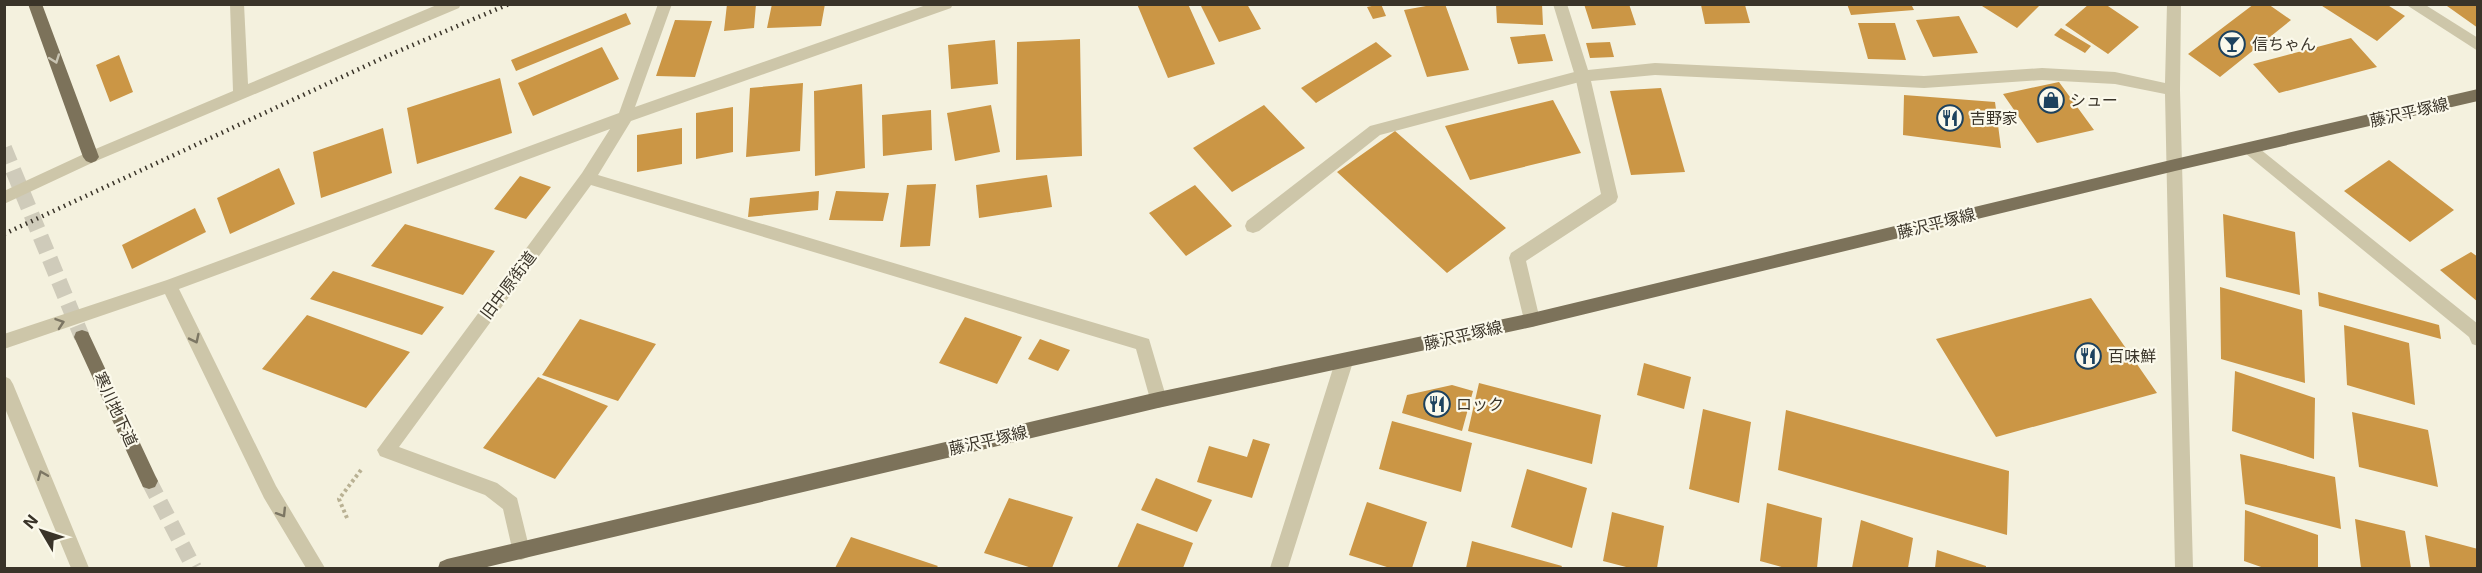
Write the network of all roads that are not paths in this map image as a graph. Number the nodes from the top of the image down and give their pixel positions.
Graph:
1 (35, 4) edge
2 (237, 4) edge
3 (454, 4) edge
4 (665, 4) edge
5 (946, 4) edge
6 (1560, 4) edge
7 (2174, 4) edge
8 (2412, 4) edge
9 (2478, 46) edge
10 (1582, 76) junction
11 (2172, 90) junction
12 (241, 94) junction
13 (2478, 95) edge
14 (627, 117) junction
15 (2250, 149) junction
16 (91, 157) junction
17 (2175, 165) junction
18 (588, 178) junction
19 (4, 198) edge
20 (1253, 226) dead end
21 (169, 286) junction
22 (1532, 320) junction
23 (82, 337) tunnel mouth
24 (2478, 339) edge
25 (4, 342) edge
26 (1344, 362) junction
27 (4, 384) edge
28 (1158, 400) junction
29 (150, 481) tunnel mouth
30 (521, 551) junction
31 (80, 568) edge
32 (316, 568) edge
33 (447, 568) edge
34 (1279, 568) edge
35 (2184, 568) edge

1 -> 16 main road
2 - 12 street
3 - 12 street
4 - 14 street, 旧中原街道
5 - 14 street
6 - 10 street
7 - 11 street
8 - 9 street
10 - 11 street
10 - 20 street
10 - 22 street
11 - 17 street
12 - 16 street
13 - 15 main road, 藤沢平塚線
14 - 18 street, 旧中原街道
14 - 21 street
15 - 17 main road, 藤沢平塚線
15 - 24 street
16 - 19 street
17 - 22 main road, 藤沢平塚線
17 - 35 street
18 - 28 street
18 - 30 street, 旧中原街道
25 -> 21 street
21 -> 32 street
22 - 26 main road, 藤沢平塚線
23 - 29 main road, 寒川地下道
26 - 28 main road, 藤沢平塚線
26 - 34 street
31 -> 27 street
28 - 30 main road, 藤沢平塚線
30 - 33 main road, 藤沢平塚線

